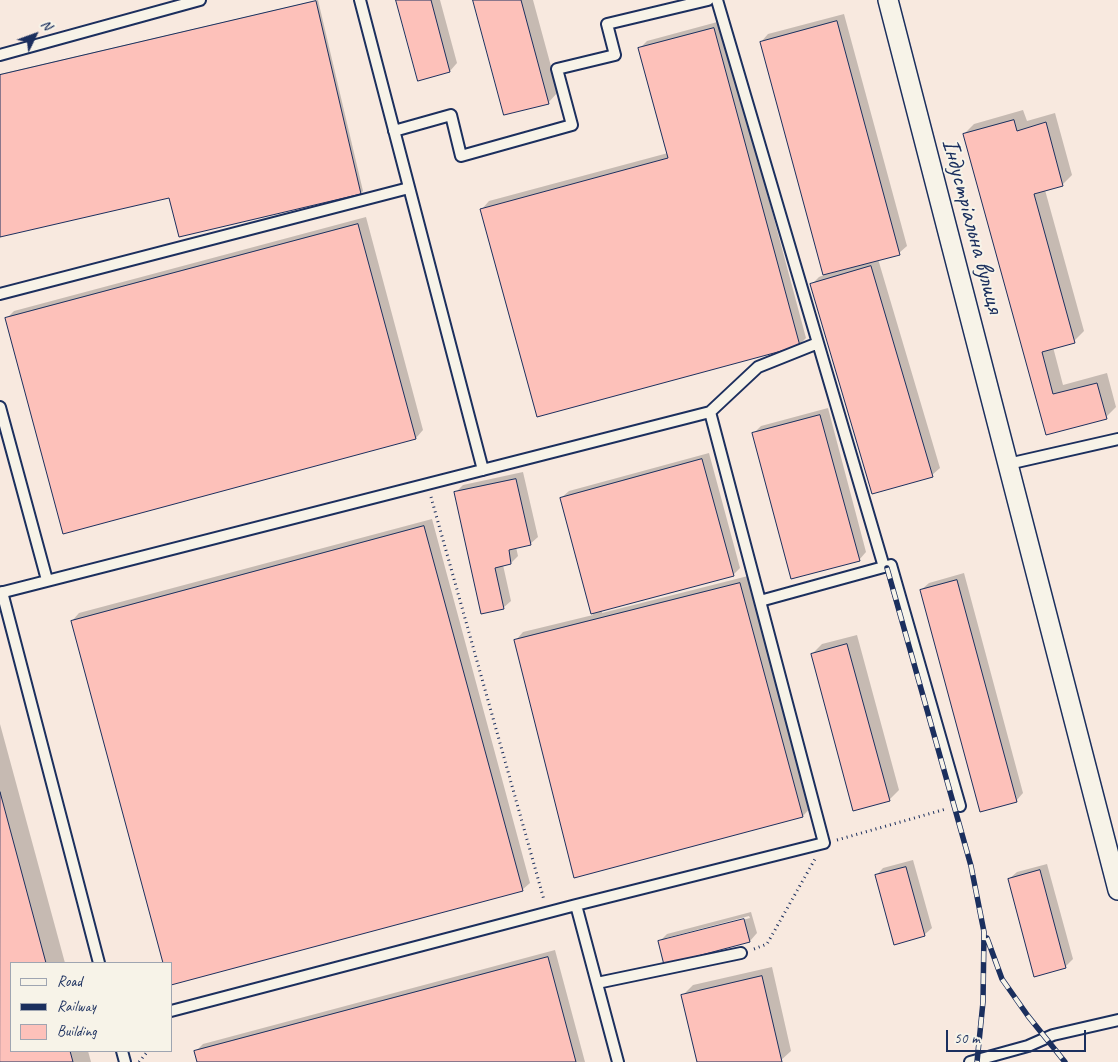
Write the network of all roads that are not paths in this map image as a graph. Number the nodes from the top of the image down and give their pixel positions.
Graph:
1 (200, 0) edge
2 (360, 0) edge
3 (708, 0) edge
4 (717, 0) edge
5 (888, 0) edge
6 (0, 55) edge
7 (394, 131) junction
8 (409, 188) junction
9 (0, 294) edge
10 (818, 343) junction
11 (0, 407) edge
12 (710, 412) junction
13 (1118, 439) edge
14 (1008, 464) junction
15 (483, 470) junction
16 (884, 567) junction
17 (48, 580) junction
18 (1, 592) edge
19 (760, 601) junction
20 (960, 806) road end
21 (1118, 890) edge
22 (576, 905) junction
23 (741, 953) road end
24 (99, 962) edge
25 (596, 983) junction
26 (172, 1011) edge
27 (1118, 1020) edge
28 (618, 1062) edge
29 (970, 1062) edge

1 - 6 lane
2 - 7 lane
3 - 7 lane
4 - 10 lane
5 - 14 street, Індустріальна вулиця
7 - 8 lane
8 - 9 lane
8 - 15 lane
10 - 12 lane
10 - 16 lane
11 - 17 lane
12 - 15 lane
12 - 19 lane
13 - 14 lane
14 - 21 street, Індустріальна вулиця
15 - 17 lane
16 - 19 lane
16 - 20 lane
17 - 18 lane
18 - 24 lane
19 - 22 lane
22 - 25 lane
22 - 26 lane
23 - 25 lane
25 - 28 lane
27 - 29 lane

